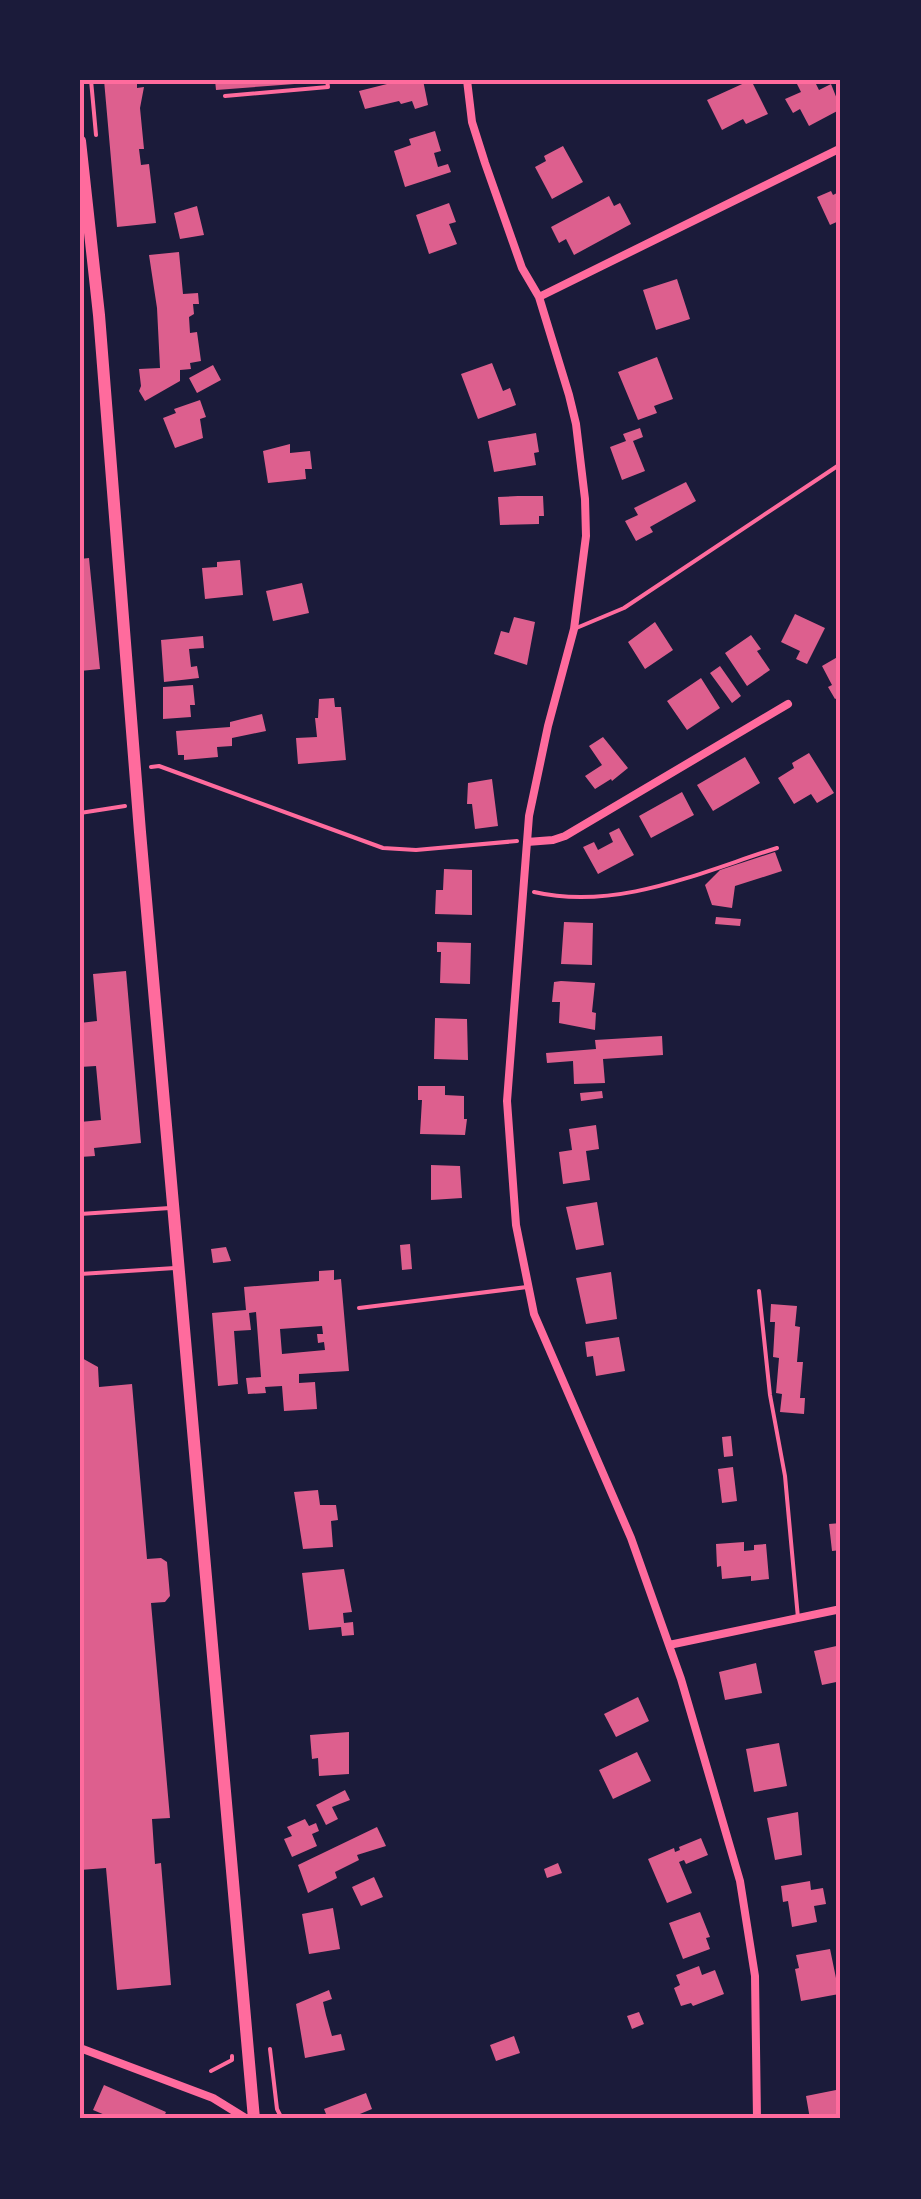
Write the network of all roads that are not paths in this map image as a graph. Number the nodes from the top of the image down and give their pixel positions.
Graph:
1 (328, 80) edge
2 (467, 80) edge
3 (224, 96) dead end
4 (80, 140) edge
5 (841, 148) edge
6 (539, 297) junction
7 (839, 466) edge
8 (574, 628) junction
9 (788, 704) dead end
10 (527, 842) junction
11 (174, 1208) junction
12 (80, 1214) edge
13 (180, 1268) junction
14 (80, 1274) edge
15 (526, 1287) junction
16 (759, 1291) dead end
17 (359, 1308) dead end
18 (841, 1609) edge
19 (798, 1618) junction
20 (669, 1644) junction
21 (80, 2048) edge
22 (250, 2119) edge
23 (757, 2119) edge

1 - 3 lane
2 - 6 street
4 - 11 main road
5 - 6 street
6 - 8 street
7 - 8 lane
8 - 10 street
9 - 10 street
10 - 15 street
11 - 12 lane
11 - 13 main road
13 - 14 lane
13 - 22 main road
15 - 17 lane
15 - 20 street
16 - 19 lane
18 - 19 street
19 - 20 street
20 - 23 street
21 - 22 street

